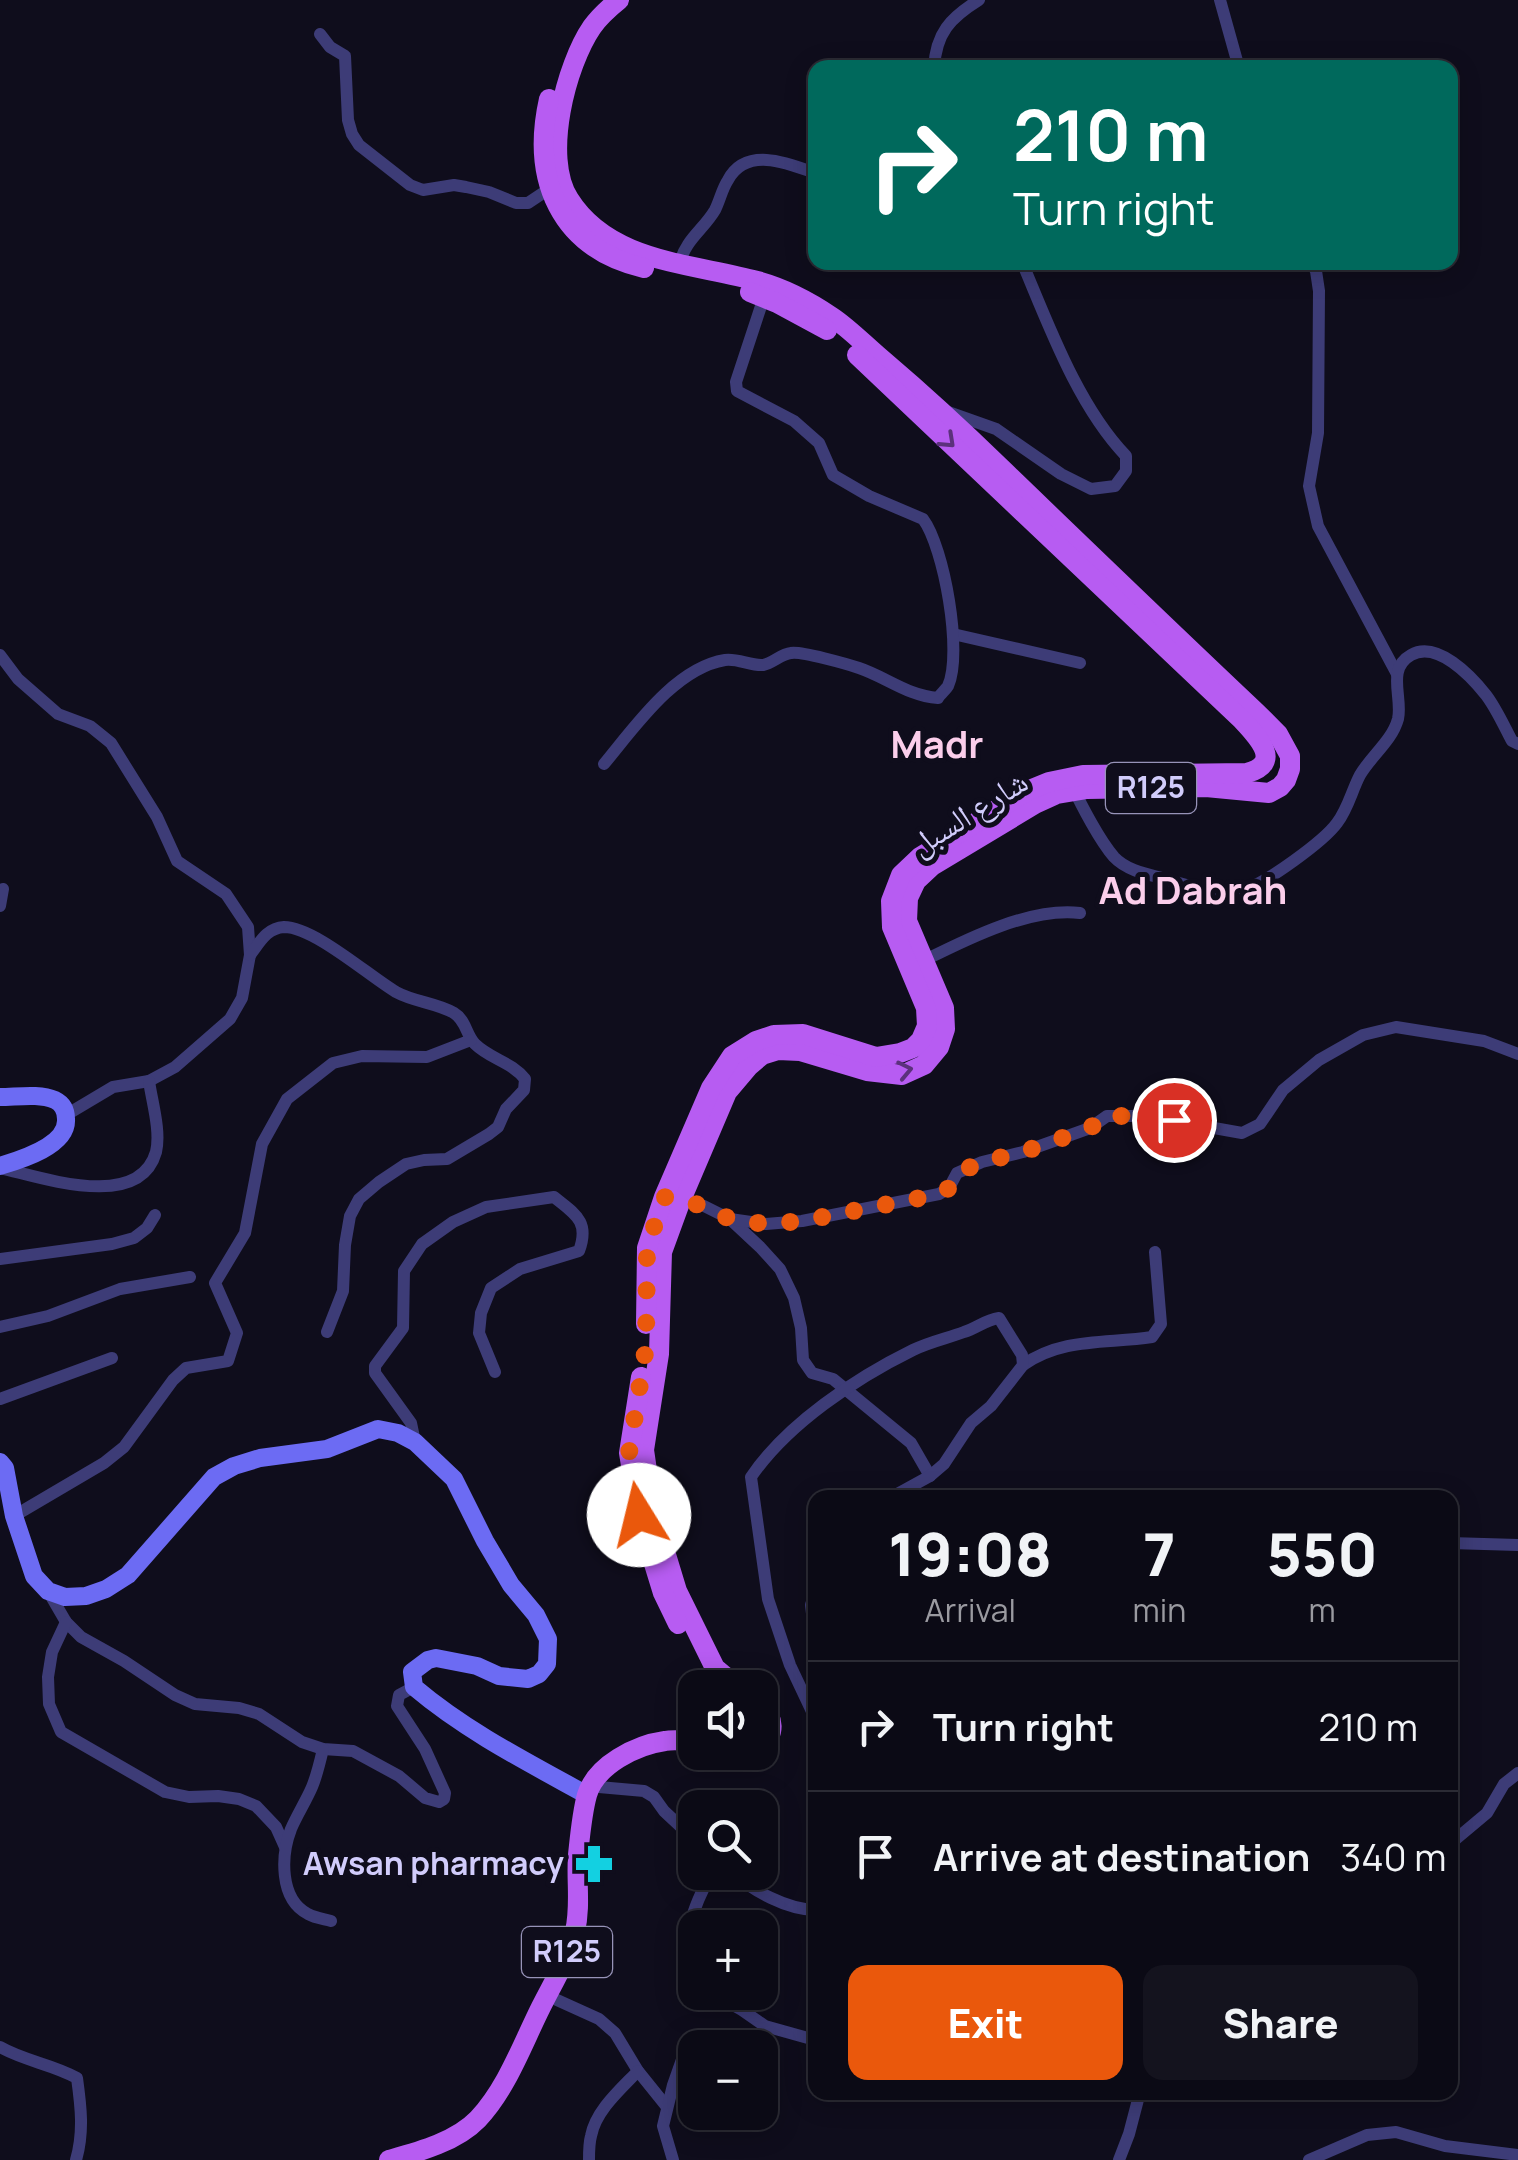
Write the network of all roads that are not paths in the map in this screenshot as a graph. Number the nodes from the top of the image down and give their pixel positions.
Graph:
1 (598, 0) edge
2 (619, 0) edge
3 (979, 0) edge
4 (1220, 0) edge
5 (320, 34) dead end
6 (935, 60) edge
7 (1237, 60) edge
8 (808, 170) edge
9 (549, 189) junction
10 (680, 264) junction
11 (1025, 270) edge
12 (1315, 270) edge
13 (766, 291) junction
14 (941, 410) junction
15 (953, 634) junction
16 (0, 655) edge
17 (1080, 663) dead end
18 (1398, 674) junction
19 (1518, 744) edge
20 (604, 764) dead end
21 (1072, 784) junction
22 (3, 890) dead end
23 (0, 906) edge
24 (1080, 914) dead end
25 (250, 955) junction
26 (923, 961) junction
27 (471, 1040) junction
28 (1518, 1054) edge
29 (149, 1082) junction
30 (0, 1098) edge
31 (66, 1115) junction
32 (0, 1167) edge
33 (673, 1199) junction
34 (155, 1215) dead end
35 (730, 1219) junction
36 (1155, 1252) dead end
37 (0, 1259) edge
38 (190, 1277) dead end
39 (0, 1327) edge
40 (326, 1332) dead end
41 (112, 1358) dead end
42 (1022, 1364) junction
43 (495, 1372) dead end
44 (847, 1389) junction
45 (0, 1399) edge
46 (415, 1442) junction
47 (0, 1462) edge
48 (930, 1476) junction
49 (905, 1490) edge
50 (14, 1516) junction
51 (1458, 1543) edge
52 (1518, 1545) edge
53 (48, 1591) junction
54 (66, 1622) junction
55 (701, 1670) edge
56 (718, 1670) edge
57 (414, 1687) junction
58 (808, 1703) edge
59 (678, 1741) edge
60 (324, 1750) junction
61 (678, 1752) edge
62 (1518, 1773) edge
63 (593, 1789) junction
64 (678, 1824) edge
65 (1458, 1837) edge
66 (285, 1847) junction
67 (759, 1890) edge
68 (808, 1909) edge
69 (331, 1921) dead end
70 (557, 2000) junction
71 (742, 2010) edge
72 (808, 2038) edge
73 (0, 2047) edge
74 (638, 2071) junction
75 (678, 2075) edge
76 (1138, 2100) edge
77 (667, 2107) junction
78 (1518, 2155) edge
79 (76, 2160) edge
80 (389, 2160) edge
81 (429, 2160) edge
82 (589, 2160) edge
83 (673, 2160) edge
84 (1119, 2160) edge
85 (1309, 2160) edge

1 - 9 main road, شارع السبل / R125
2 - 10 main road, شارع السبل / R125
3 - 6 street
4 - 7 street
5 - 9 street
8 - 10 street
9 - 13 main road, شارع السبل / R125
10 - 13 main road, شارع السبل / R125
11 - 14 street
12 - 18 street
13 - 14 main road, شارع السبل / R125
13 - 15 street
13 -> 21 main road, شارع السبل / R125
14 - 21 main road, شارع السبل / R125
15 - 17 street
15 - 20 street
16 - 25 street
18 - 19 street
18 - 21 street
21 - 26 main road, شارع السبل / R125
21 - 33 main road, شارع السبل / R125
22 - 23 street
24 - 26 street
25 - 27 street
25 - 29 street
33 -> 26 main road, شارع السبل / R125
27 - 40 street
27 - 50 street
28 - 35 street
29 - 31 street
29 - 32 street
30 - 31 street
31 - 32 street
33 - 35 street
33 - 55 main road, شارع السبل / R125
33 - 56 main road, شارع السبل / R125
34 - 37 street
35 - 44 street
36 - 42 street
38 - 39 street
41 - 45 street
42 - 44 street
42 - 48 street
43 - 46 street
44 - 48 street
44 - 58 street
46 - 53 street
46 - 57 street
47 - 50 street
48 - 49 street
50 - 53 street
51 - 52 street
53 - 54 street
54 - 60 street
54 - 66 street
57 - 60 street
57 - 63 street
59 - 63 main road
60 - 66 street
61 - 63 main road
62 - 65 street
63 - 64 street
63 - 70 main road, R125
63 - 80 main road, R125
66 - 69 street
67 - 68 street
70 - 74 street
70 - 81 main road, R125
71 - 72 street
73 - 79 street
74 - 77 street
74 - 82 street
75 - 77 street
76 - 84 street
77 - 83 street
78 - 85 street

